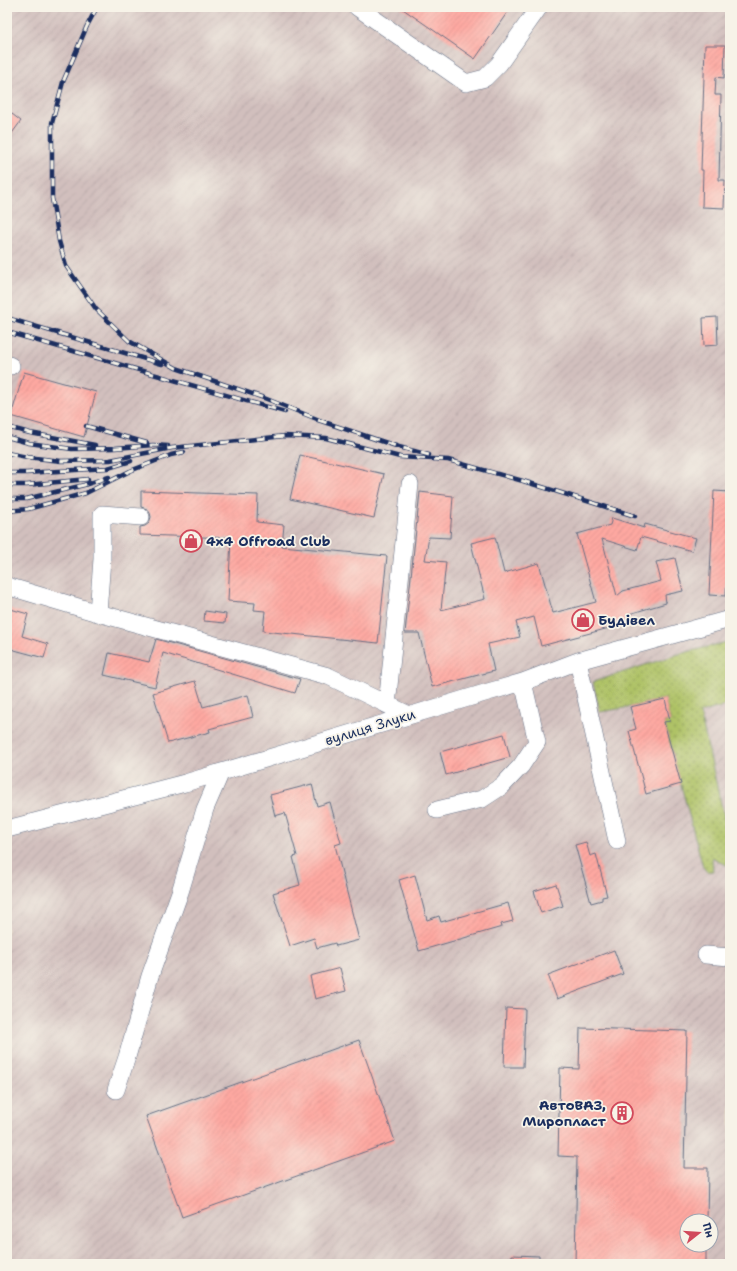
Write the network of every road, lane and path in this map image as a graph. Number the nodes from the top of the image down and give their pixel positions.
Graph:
1 (357, 7) edge
2 (538, 7) edge
3 (410, 484) dead end
4 (141, 517) dead end
5 (7, 586) edge
6 (98, 613) junction
7 (730, 619) edge
8 (578, 661) junction
9 (523, 682) junction
10 (387, 705) junction
11 (409, 715) junction
12 (221, 772) junction
13 (438, 810) dead end
14 (7, 829) edge
15 (617, 841) dead end
16 (706, 955) dead end
17 (730, 957) edge
18 (116, 1090) dead end

1 - 2 street
3 - 10 street
4 - 6 street
5 - 6 street
6 - 10 street
7 - 8 street, вулиця Злуки
8 - 9 street, вулиця Злуки
8 - 15 street
9 - 11 street, вулиця Злуки
9 - 13 street
10 - 11 street
11 - 12 street, вулиця Злуки
12 - 14 street, вулиця Злуки
12 - 18 street
16 - 17 street

